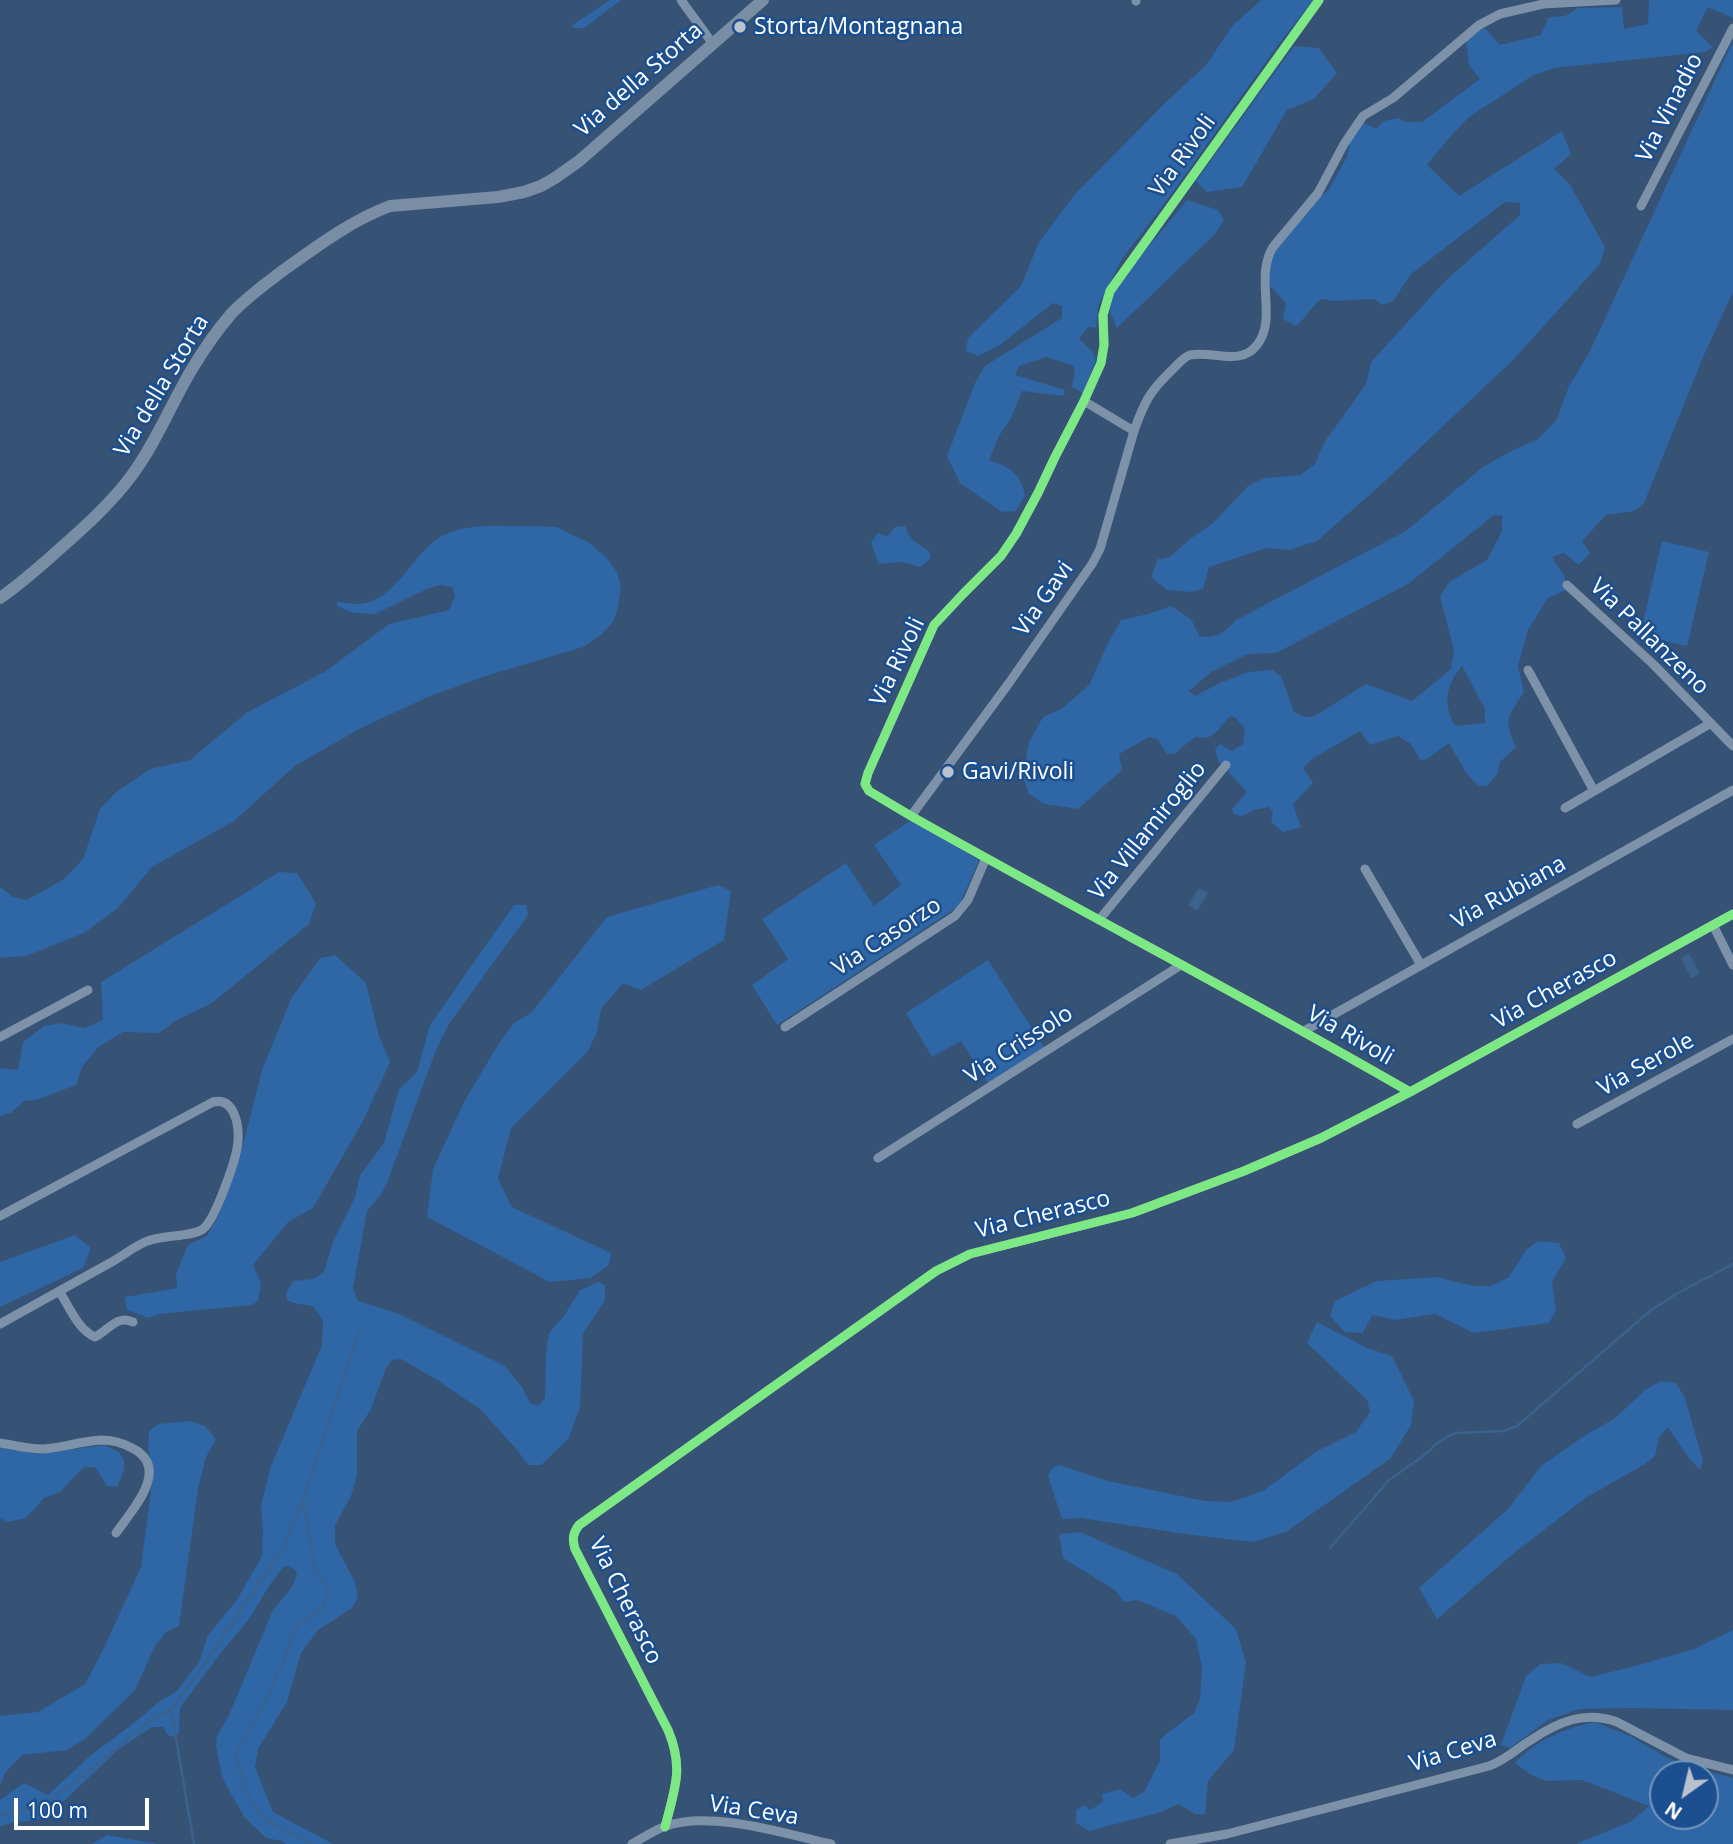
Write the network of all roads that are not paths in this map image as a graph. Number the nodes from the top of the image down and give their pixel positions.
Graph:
1 (681, 0) edge
2 (763, 0) edge
3 (1319, 0) edge
4 (1615, 0) edge
5 (1733, 28) edge
6 (713, 44) junction
7 (1641, 206) dead end
8 (1084, 401) junction
9 (1134, 431) junction
10 (1567, 585) dead end
11 (0, 598) edge
12 (1528, 670) dead end
13 (1711, 723) junction
14 (1733, 747) edge
15 (1226, 765) dead end
16 (1733, 790) edge
17 (1594, 791) junction
18 (1565, 808) dead end
19 (911, 816) junction
20 (986, 858) junction
21 (1365, 869) dead end
22 (1733, 914) edge
23 (1099, 920) junction
24 (1713, 925) junction
25 (1422, 964) junction
26 (1181, 965) junction
27 (1733, 965) edge
28 (88, 990) dead end
29 (785, 1027) dead end
30 (1304, 1031) junction
31 (0, 1037) edge
32 (1733, 1039) edge
33 (1410, 1092) junction
34 (1577, 1124) dead end
35 (878, 1158) dead end
36 (0, 1216) edge
37 (60, 1291) junction
38 (133, 1322) dead end
39 (0, 1324) edge
40 (0, 1443) edge
41 (116, 1533) dead end
42 (1733, 1770) edge
43 (664, 1826) junction
44 (632, 1844) edge
45 (831, 1844) edge
46 (1170, 1844) edge

1 - 6 street
2 - 6 main road, Via della Storta
3 - 8 street, Via Rivoli
4 - 9 street, Via Gavi
5 - 7 street, Via Vinadio
6 - 11 main road, Via della Storta
8 - 9 street
8 - 19 street, Via Rivoli
9 - 19 street, Via Gavi
10 - 13 street, Via Pallanzeno
12 - 17 street
13 - 14 street, Via Pallanzeno
13 - 17 street
15 - 23 street, Via Villamiroglio
16 - 25 street, Via Rubiana
17 - 18 street
19 - 20 street, Via Rivoli
20 - 23 street, Via Rivoli
20 - 29 street, Via Casorzo
21 - 25 street
22 - 24 street, Via Cherasco
23 - 26 street, Via Rivoli
24 - 27 street
24 - 33 street, Via Cherasco
25 - 30 street, Via Rubiana
26 - 30 street, Via Rivoli
26 - 35 street, Via Crissolo
28 - 31 street
30 - 33 street, Via Rivoli
32 - 34 street, Via Serole
33 - 43 street, Via Cherasco
36 - 37 street
37 - 38 street
37 - 39 street
40 - 41 street
42 - 46 street, Via Ceva
43 - 44 street, Via Ceva
43 - 45 street, Via Ceva

